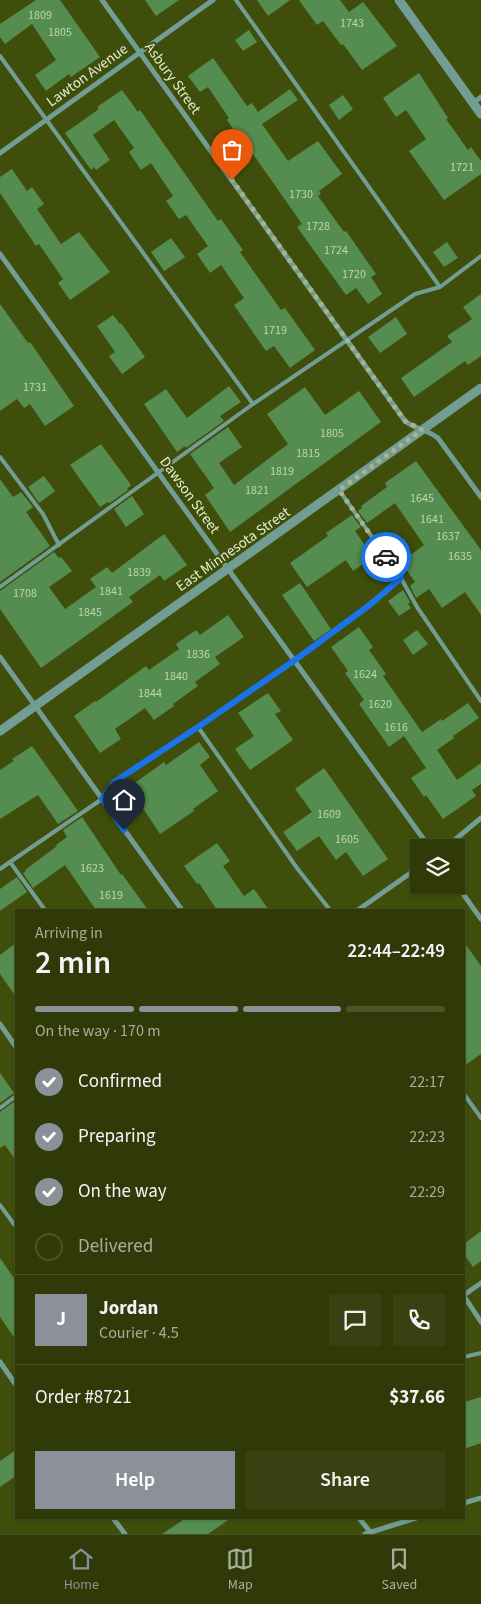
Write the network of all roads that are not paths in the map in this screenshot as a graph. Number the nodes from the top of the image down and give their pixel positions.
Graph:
1 (102, 0) edge
2 (213, 0) edge
3 (236, 0) edge
4 (403, 1) edge
5 (140, 53) junction
6 (0, 56) edge
7 (477, 100) edge
8 (481, 114) edge
9 (46, 120) junction
10 (0, 153) edge
11 (0, 254) edge
12 (481, 256) edge
13 (440, 287) junction
14 (347, 340) junction
15 (481, 388) edge
16 (252, 404) junction
17 (422, 430) junction
18 (0, 457) edge
19 (158, 473) junction
20 (339, 490) junction
21 (481, 497) edge
22 (59, 545) junction
23 (228, 569) junction
24 (401, 578) junction
25 (0, 587) edge
26 (0, 657) edge
27 (295, 660) junction
28 (481, 701) edge
29 (35, 706) junction
30 (198, 727) junction
31 (0, 731) edge
32 (102, 799) junction
33 (481, 818) edge
34 (424, 839) edge
35 (456, 839) edge
36 (10, 862) junction
37 (0, 869) edge
38 (410, 873) edge
39 (463, 894) edge
40 (44, 909) edge
41 (181, 909) edge
42 (329, 909) edge
43 (359, 909) edge
44 (481, 918) edge
45 (0, 1024) edge
46 (15, 1046) edge
47 (465, 1095) edge
48 (15, 1097) edge
49 (0, 1108) edge
50 (481, 1118) edge
51 (0, 1204) edge
52 (15, 1226) edge
53 (481, 1283) edge
54 (465, 1295) edge
55 (465, 1298) edge
56 (481, 1322) edge
57 (481, 1353) edge
58 (465, 1357) edge
59 (0, 1362) edge
60 (15, 1383) edge
61 (481, 1498) edge
62 (465, 1503) edge
63 (114, 1519) edge
64 (360, 1519) edge
65 (413, 1519) edge
66 (369, 1533) edge
67 (125, 1534) edge

1 - 5 street, Asbury Street
2 - 5 street, Lawton Avenue
3 - 13 lane
4 - 7 street
5 - 9 street, Lawton Avenue
5 - 14 street, Asbury Street
6 - 9 lane
7 - 8 street
9 - 10 street, Lawton Avenue
9 - 16 lane
11 - 19 street, Dawson Street
12 - 13 lane
13 - 14 lane
14 - 16 lane
14 - 17 street, Asbury Street
15 - 17 street, East Minnesota Street
16 - 19 lane
17 - 20 street, East Minnesota Street
17 - 21 street, Asbury Street
18 - 22 lane
19 - 22 lane
19 - 23 street, Dawson Street
20 - 23 street, East Minnesota Street
20 - 24 lane
22 - 25 lane
23 - 27 street, Dawson Street
23 - 29 street, East Minnesota Street
24 - 27 lane
24 - 28 lane
26 - 29 street
27 - 30 lane
27 - 34 street, Dawson Street
29 - 31 street, East Minnesota Street
29 - 32 street
30 - 32 lane
30 - 42 lane
32 - 36 lane
32 - 41 street
33 - 35 street
36 - 37 lane
36 - 40 lane
38 - 43 street
39 - 44 street
45 - 46 street
47 - 50 lane
48 - 49 lane
51 - 52 lane
53 - 54 street
55 - 56 street
57 - 58 lane
59 - 60 street
61 - 62 street
63 - 67 street
64 - 66 street
65 - 66 street

